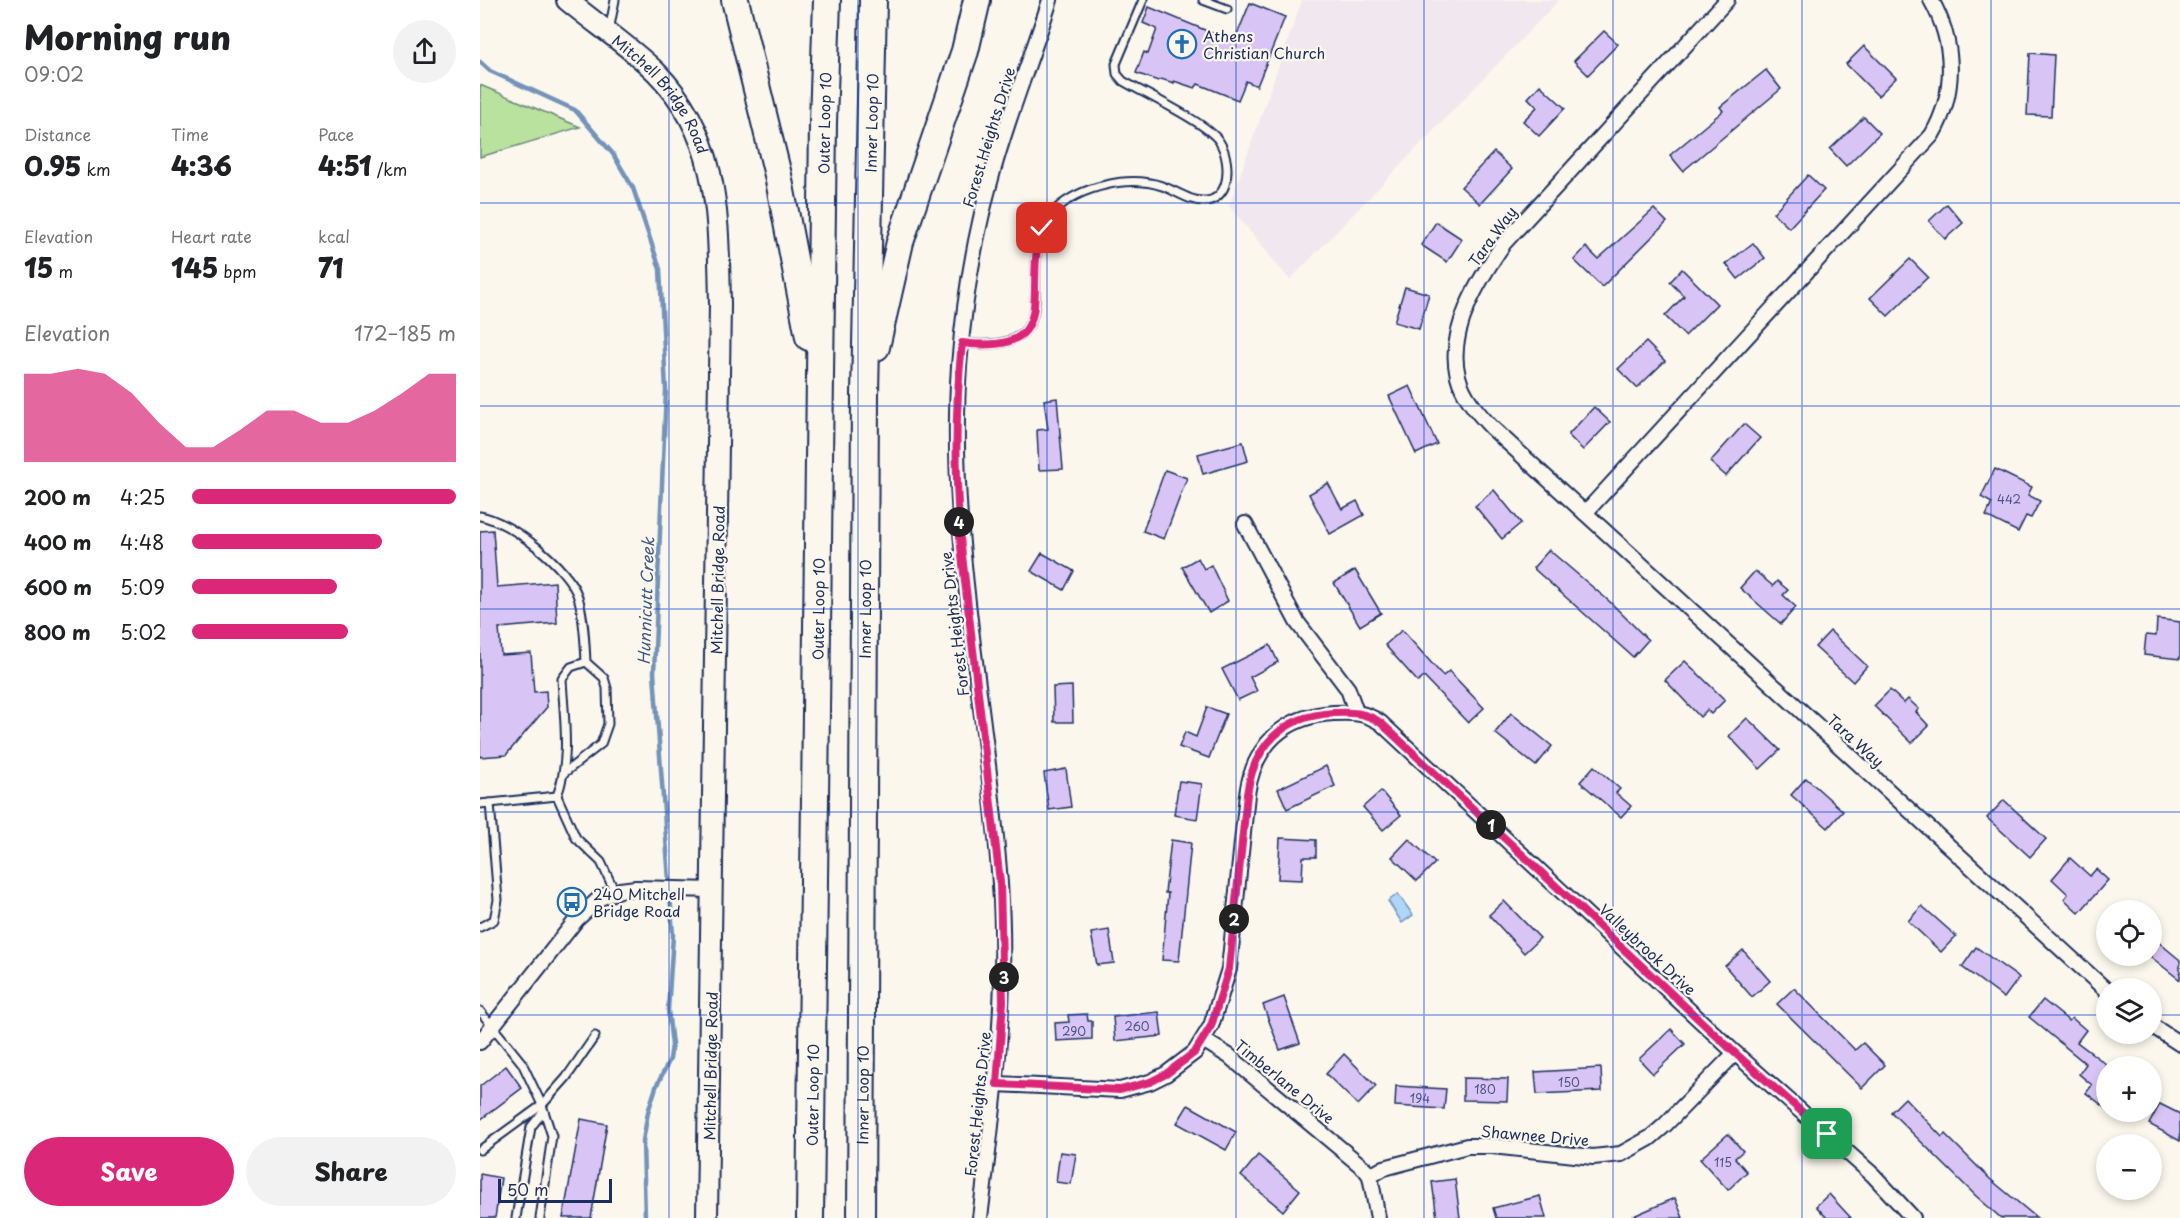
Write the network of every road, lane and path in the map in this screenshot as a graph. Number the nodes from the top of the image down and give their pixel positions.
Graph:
1 (567, 0) edge
2 (615, 0) edge
3 (735, 0) edge
4 (827, 0) edge
5 (873, 0) edge
6 (977, 0) edge
7 (1050, 0) edge
8 (1143, 0) edge
9 (1203, 0) edge
10 (1727, 0) edge
11 (1931, 0) edge
12 (1227, 9) dead end
13 (608, 33) junction
14 (962, 343) junction
15 (819, 390) junction
16 (865, 394) junction
17 (1585, 513) junction
18 (480, 516) edge
19 (1245, 524) dead end
20 (586, 662) junction
21 (1356, 712) junction
22 (564, 773) junction
23 (557, 796) junction
24 (490, 803) junction
25 (480, 804) edge
26 (714, 890) junction
27 (615, 892) junction
28 (480, 927) edge
29 (2096, 981) edge
30 (480, 1011) edge
31 (492, 1028) junction
32 (2162, 1032) edge
33 (595, 1036) dead end
34 (1203, 1040) junction
35 (480, 1042) edge
36 (2180, 1044) edge
37 (1735, 1053) junction
38 (997, 1084) junction
39 (542, 1109) junction
40 (480, 1150) edge
41 (1370, 1176) junction
42 (516, 1218) edge
43 (540, 1218) edge
44 (707, 1218) edge
45 (810, 1218) edge
46 (861, 1218) edge
47 (980, 1218) edge
48 (1378, 1218) edge
49 (1913, 1218) edge

1 - 13 street, Mitchell Bridge Road
2 - 13 lane
3 - 15 highway
4 - 15 highway, Outer Loop 10
5 - 16 highway, Inner Loop 10
6 - 16 highway
7 - 14 street, Forest Heights Drive
8 - 14 lane
9 - 12 lane
10 - 17 street, Tara Way
11 - 17 street
13 - 26 street, Mitchell Bridge Road
14 - 38 street, Forest Heights Drive
15 - 45 highway, Outer Loop 10
16 - 46 highway, Inner Loop 10
17 - 29 street, Tara Way
18 - 20 lane
19 - 21 street
20 - 22 lane
20 - 22 lane
21 - 34 street, Valleybrook Drive
21 - 37 street, Valleybrook Drive
22 - 23 lane
23 - 24 lane
23 - 27 lane
24 - 25 lane
24 - 28 lane
26 - 27 street
26 - 44 street, Mitchell Bridge Road
27 - 31 street
30 - 31 lane
31 - 35 street
31 - 39 lane
32 - 36 street
33 - 39 lane
34 - 38 street
34 - 41 street, Timberlane Drive
37 - 41 street, Shawnee Drive
37 - 49 street, Valleybrook Drive
38 - 47 street, Forest Heights Drive
39 - 40 lane
39 - 42 lane
39 - 43 lane
41 - 48 street

